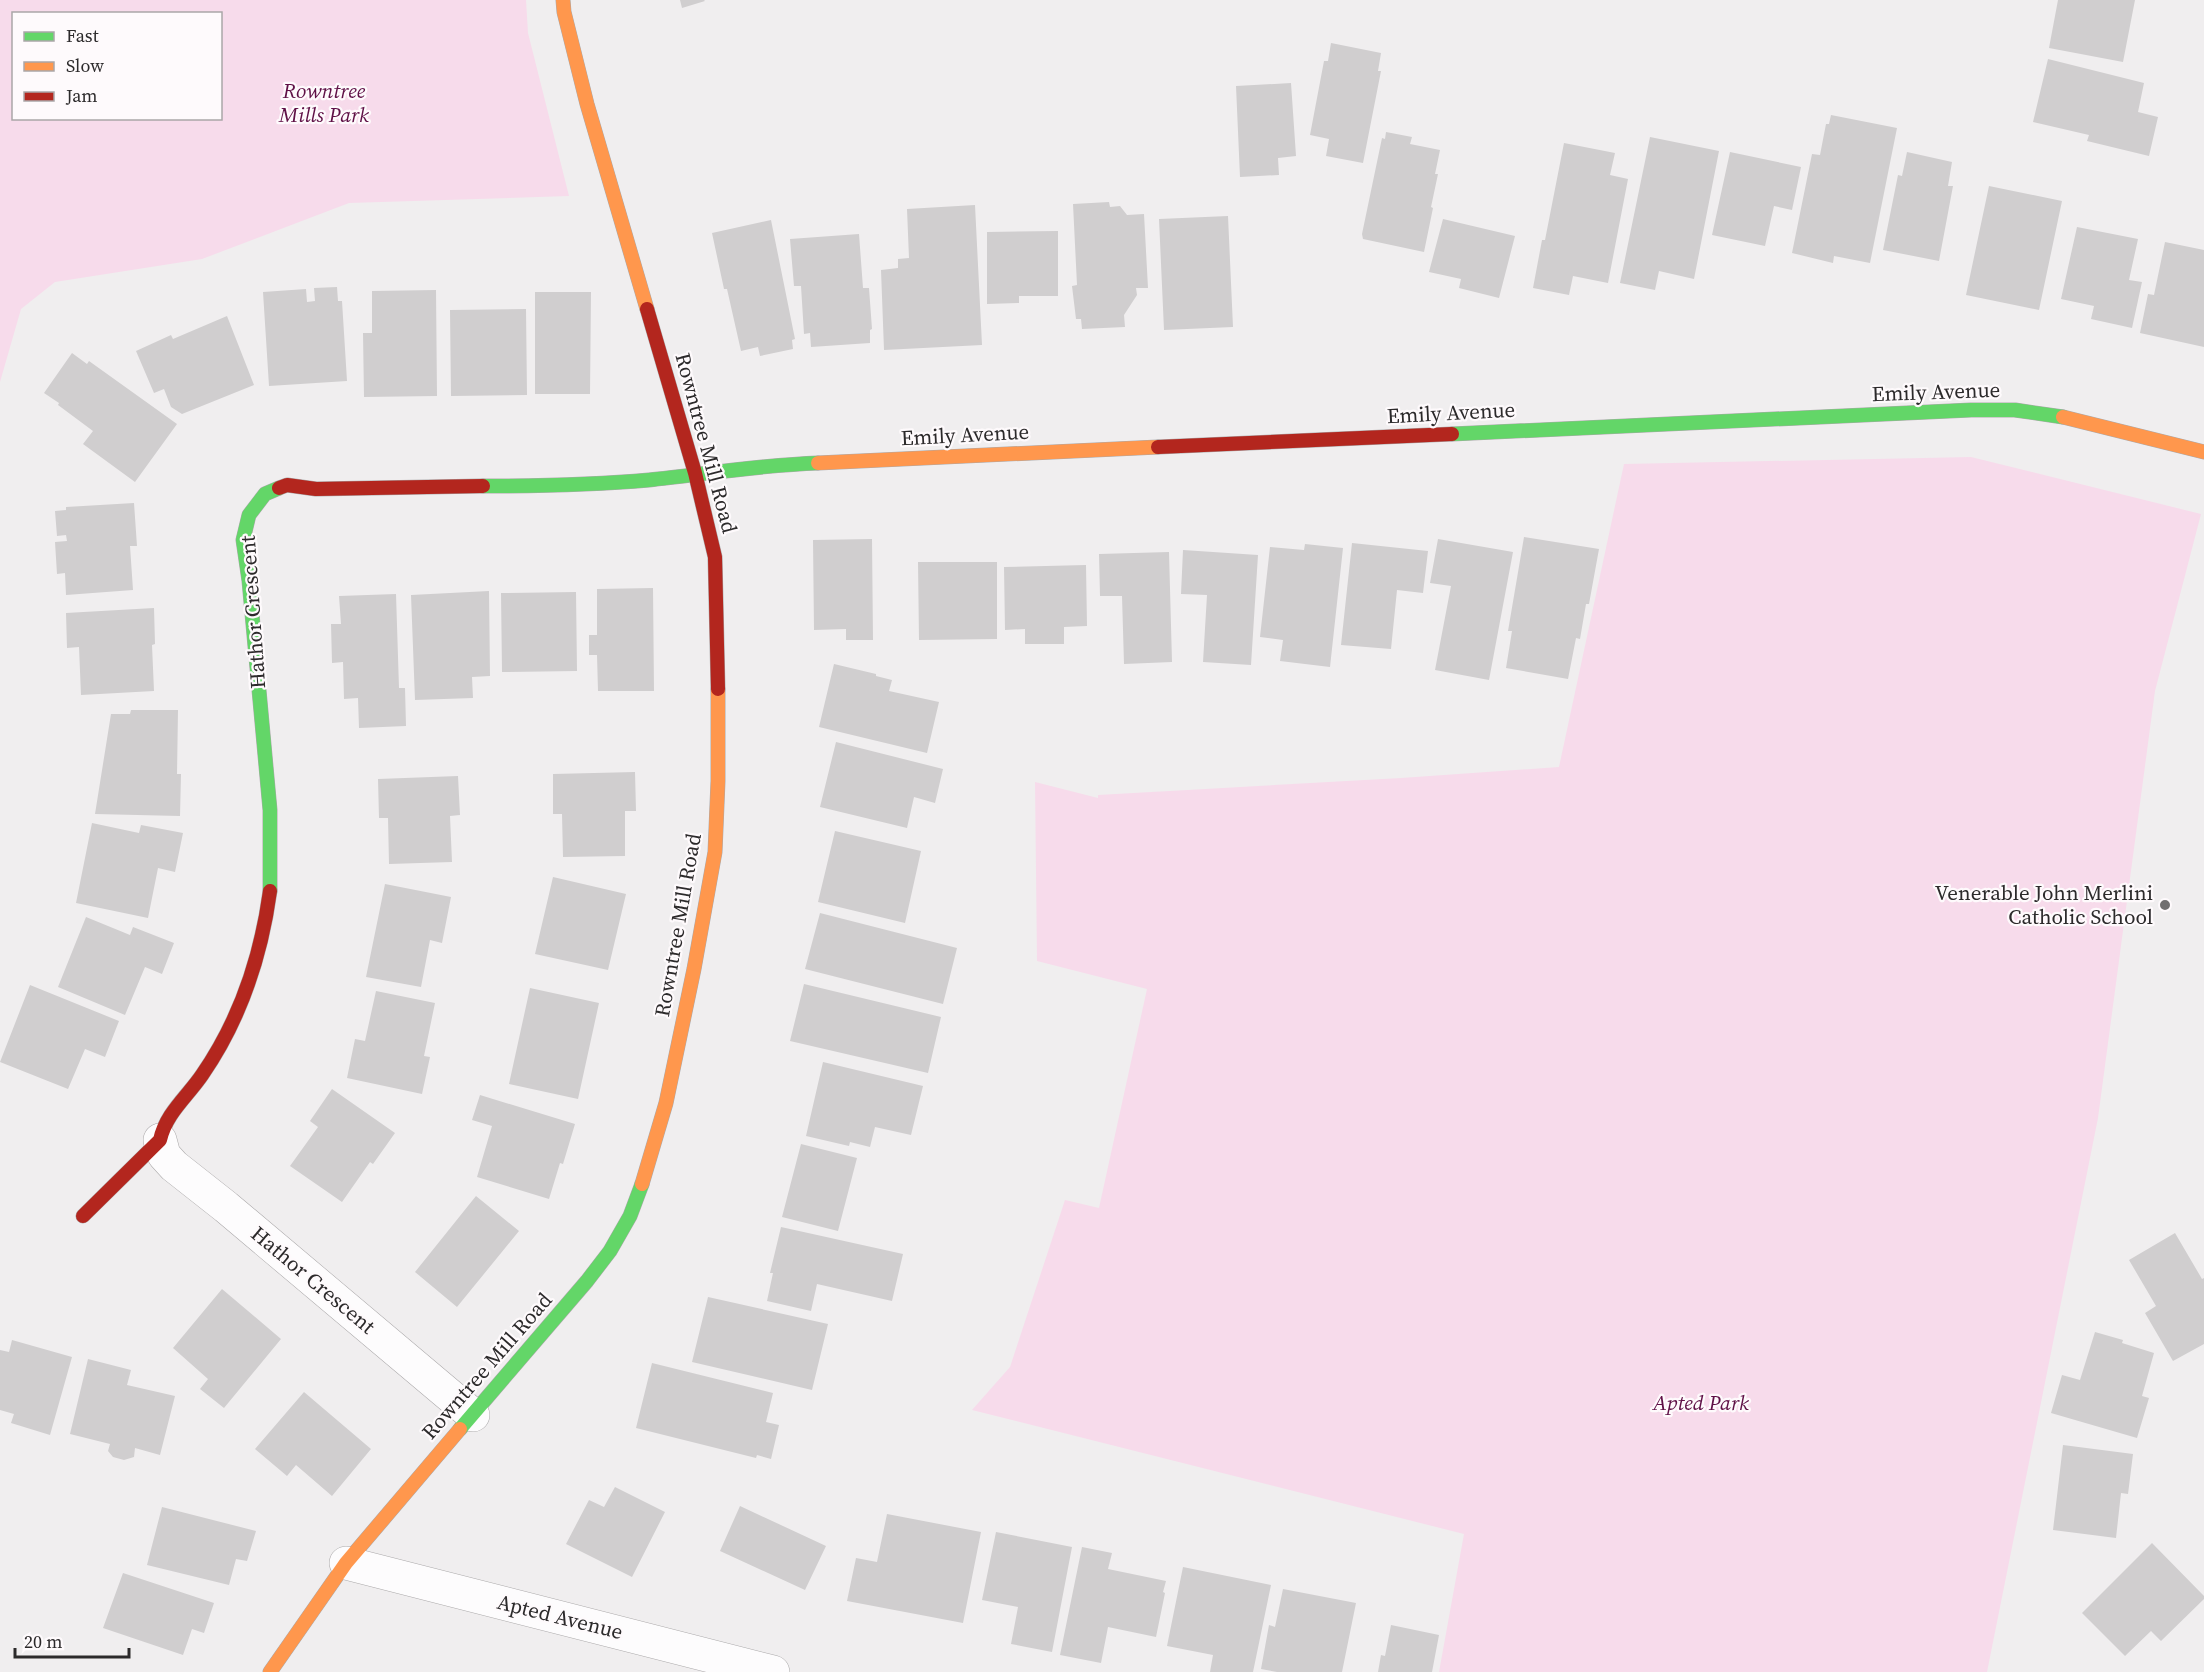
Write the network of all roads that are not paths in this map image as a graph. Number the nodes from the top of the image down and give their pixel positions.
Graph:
1 (563, 0) edge
2 (2204, 452) edge
3 (695, 473) junction
4 (160, 1140) junction
5 (83, 1216) dead end
6 (473, 1415) junction
7 (346, 1563) junction
8 (270, 1672) edge
9 (773, 1672) edge

1 - 3 street, Rowntree Mill Road
2 - 3 street, Emily Avenue
3 - 4 street, Hathor Crescent
3 - 6 street, Rowntree Mill Road
4 - 5 street, Hathor Crescent
4 - 6 street, Hathor Crescent
6 - 7 street, Rowntree Mill Road
7 - 8 street, Rowntree Mill Road
7 - 9 street, Apted Avenue

